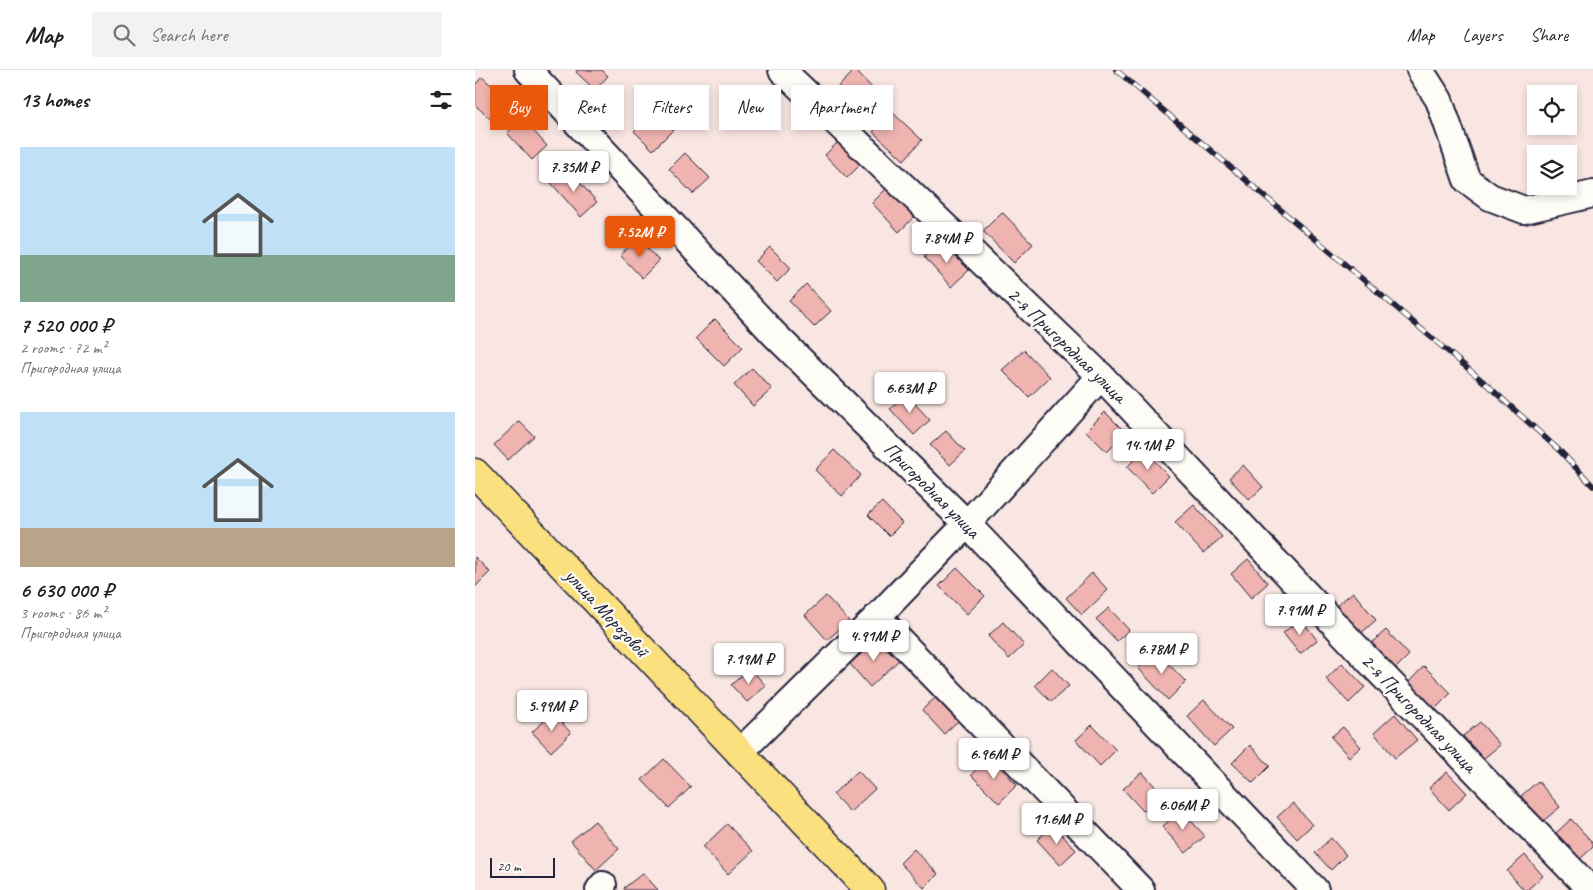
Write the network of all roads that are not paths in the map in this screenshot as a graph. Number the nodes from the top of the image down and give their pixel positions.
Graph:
1 (528, 70) edge
2 (782, 70) edge
3 (1421, 70) edge
4 (1593, 194) edge
5 (1101, 376) junction
6 (475, 472) edge
7 (967, 524) junction
8 (877, 617) junction
9 (739, 753) junction
10 (870, 890) edge
11 (1141, 890) edge
12 (1315, 890) edge
13 (1591, 890) edge

1 - 7 street, Пригородная улица
2 - 5 street, 2-я Пригородная улица
3 - 4 street
5 - 7 street
5 - 13 street, 2-я Пригородная улица
6 - 9 main road, улица Морозовой
7 - 8 street
7 - 12 street, Пригородная улица
8 - 9 street
8 - 11 street
9 - 10 main road, улица Морозовой

